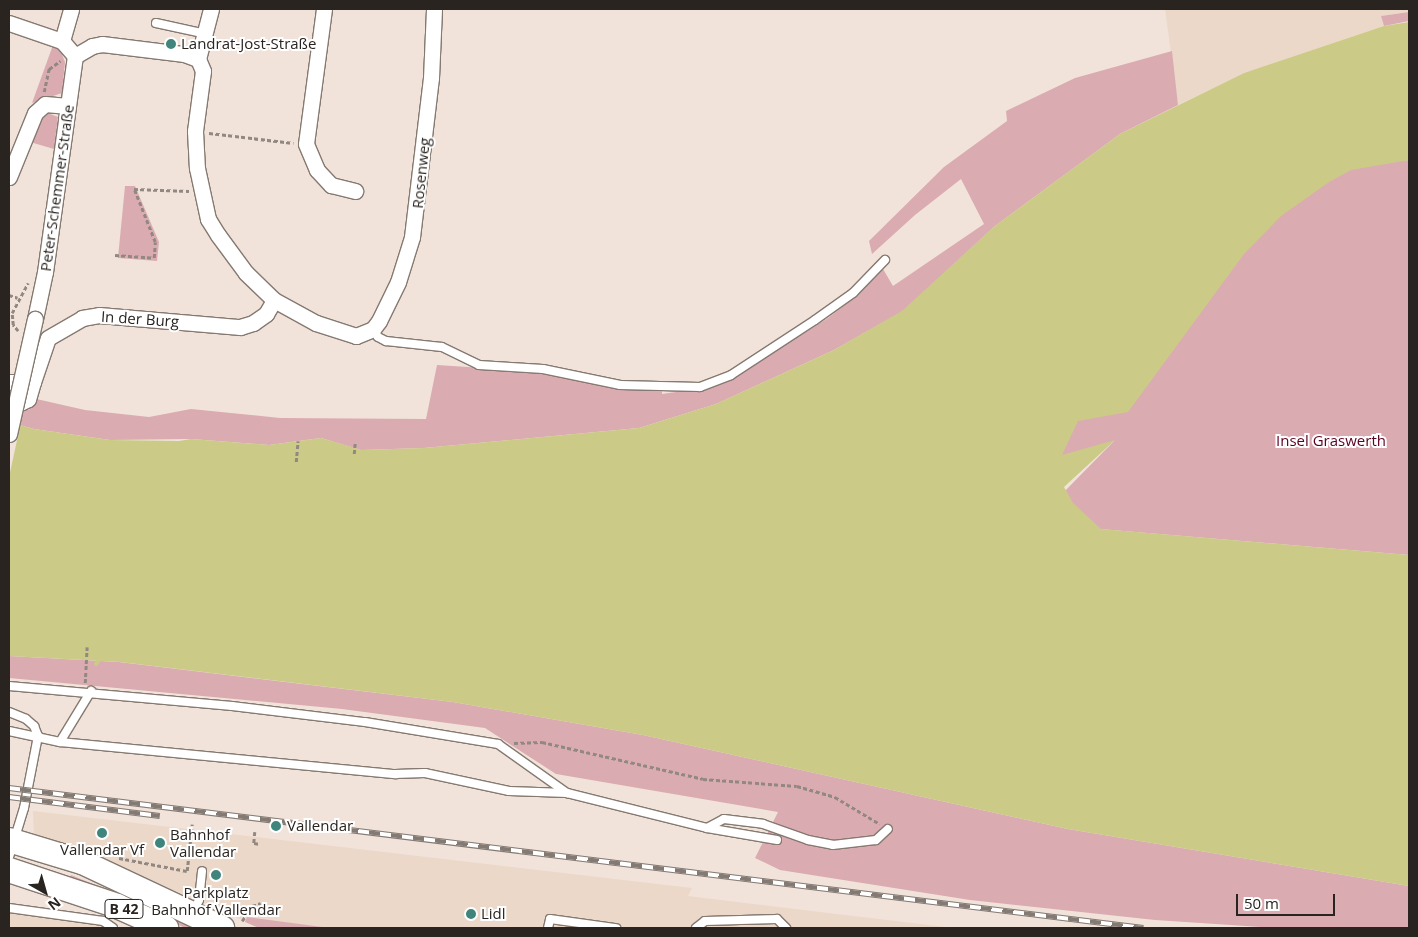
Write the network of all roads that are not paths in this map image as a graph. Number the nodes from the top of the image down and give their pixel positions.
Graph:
1 (71, 9) edge
2 (211, 9) edge
3 (324, 9) edge
4 (434, 9) edge
5 (9, 23) edge
6 (156, 23) dead end
7 (206, 34) junction
8 (62, 41) junction
9 (70, 57) junction
10 (198, 59) junction
11 (68, 106) junction
12 (9, 177) edge
13 (355, 191) dead end
14 (885, 260) dead end
15 (274, 300) junction
16 (373, 329) junction
17 (9, 382) edge
18 (33, 382) junction
19 (9, 398) edge
20 (9, 434) edge
21 (9, 686) edge
22 (88, 691) junction
23 (9, 712) edge
24 (9, 731) edge
25 (38, 736) junction
26 (60, 742) junction
27 (567, 793) junction
28 (707, 828) junction
29 (888, 829) road end
30 (777, 840) dead end
31 (14, 848) edge
32 (202, 871) dead end
33 (9, 908) edge
34 (193, 913) junction
35 (232, 925) edge
36 (114, 928) edge
37 (166, 928) edge
38 (548, 928) edge
39 (616, 928) edge
40 (696, 928) edge
41 (786, 928) edge

1 - 8 street
2 - 7 street
3 - 13 street
4 - 16 street, Rosenweg
5 - 8 street
6 - 7 lane
7 - 10 street
8 - 9 street
9 - 10 street
9 - 11 street, Peter-Schemmer-Straße
10 - 15 street
11 - 12 street
11 - 20 street, Peter-Schemmer-Straße, bridge
14 - 16 lane
15 - 16 street
15 - 18 street, In der Burg
17 - 18 street
18 - 19 street, In der Burg
21 - 22 lane
22 - 26 lane
22 - 27 lane
23 - 25 lane
24 - 25 lane
25 - 26 lane
25 - 31 lane
26 - 27 lane
27 - 28 lane
28 - 29 lane
28 - 30 lane
31 - 34 main road, B 42
31 - 37 main road, B 42
32 - 34 lane
33 - 36 lane
34 - 35 main road, B 42
38 - 39 lane
40 - 41 lane

